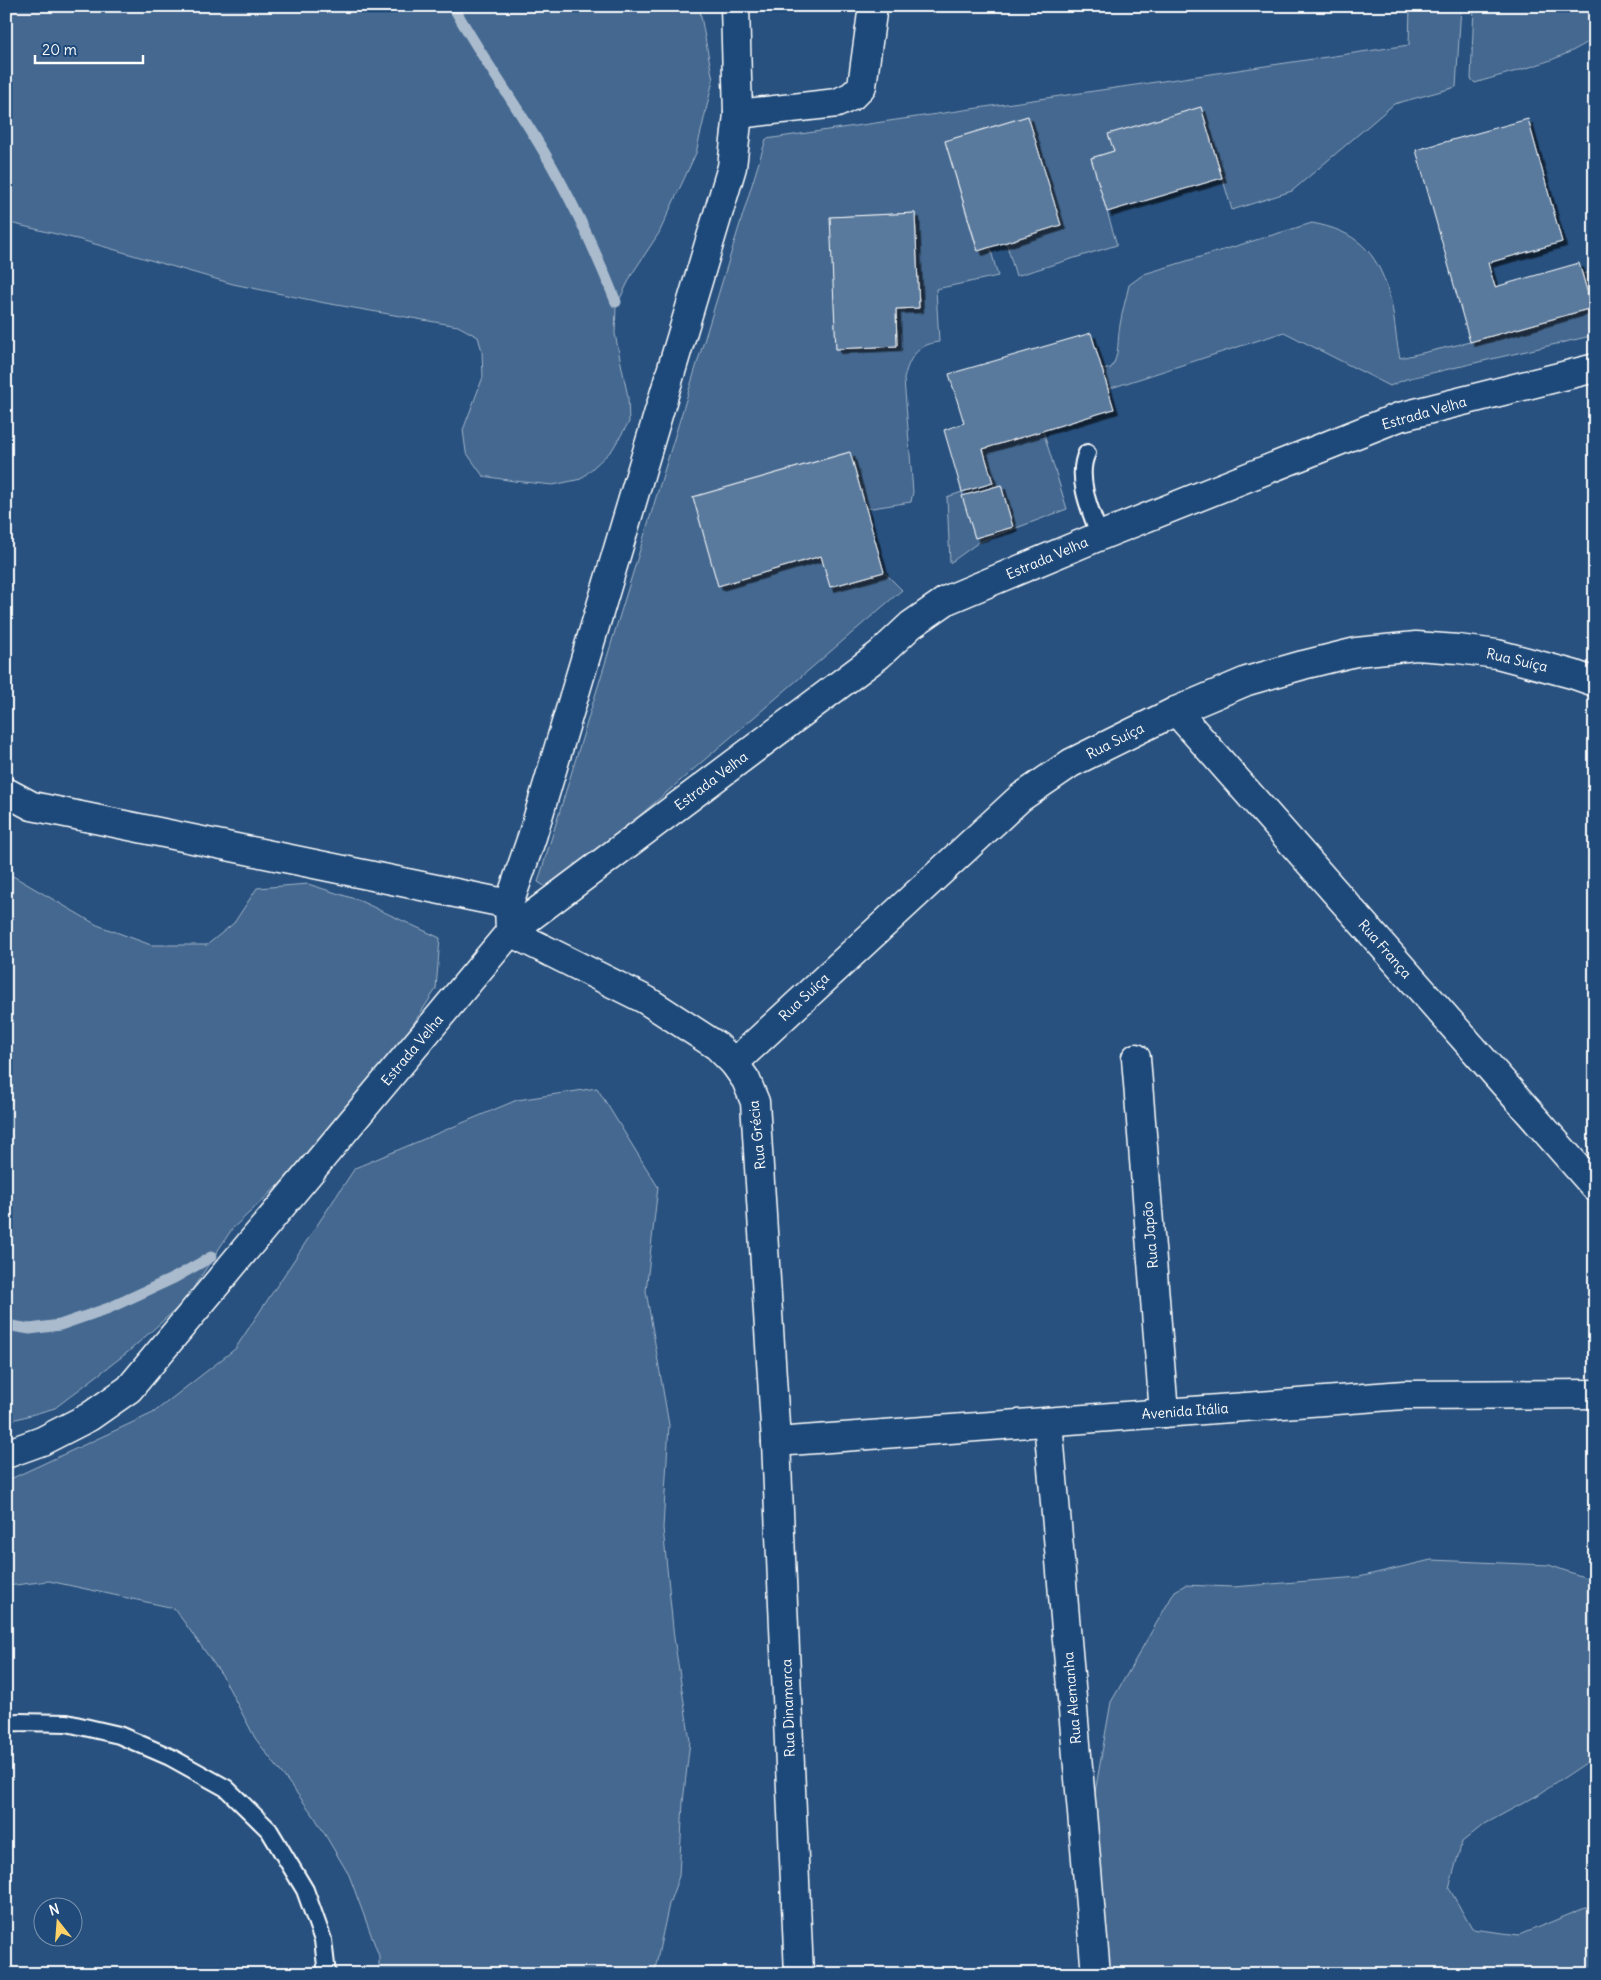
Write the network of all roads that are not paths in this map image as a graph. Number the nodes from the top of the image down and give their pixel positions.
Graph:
1 (735, 6) edge
2 (873, 6) edge
3 (738, 114) junction
4 (1595, 368) edge
5 (1087, 453) dead end
6 (1100, 536) junction
7 (1595, 682) edge
8 (1176, 711) junction
9 (6, 792) edge
10 (509, 904) junction
11 (510, 932) junction
12 (1136, 1058) dead end
13 (734, 1063) junction
14 (1595, 1188) edge
15 (1595, 1394) edge
16 (1164, 1413) junction
17 (1048, 1422) junction
18 (776, 1442) junction
19 (6, 1454) edge
20 (6, 1724) edge
21 (327, 1974) edge
22 (799, 1974) edge
23 (1096, 1974) edge

1 - 3 street
2 - 3 street
3 - 10 street
4 - 6 street, Estrada Velha
5 - 6 lane
6 - 11 street, Estrada Velha
7 - 8 street, Rua Suíça
8 - 13 street, Rua Suíça
8 - 14 street, Rua França
9 - 10 street
10 - 11 street
11 - 13 street, Rua Grécia
11 - 19 street, Estrada Velha
12 - 16 street, Rua Japão
13 - 18 street, Rua Grécia
15 - 16 street, Avenida Itália
16 - 17 street, Avenida Itália
17 - 18 street, Avenida Itália
17 - 23 street, Rua Alemanha
18 - 22 street, Rua Dinamarca
20 - 21 lane

